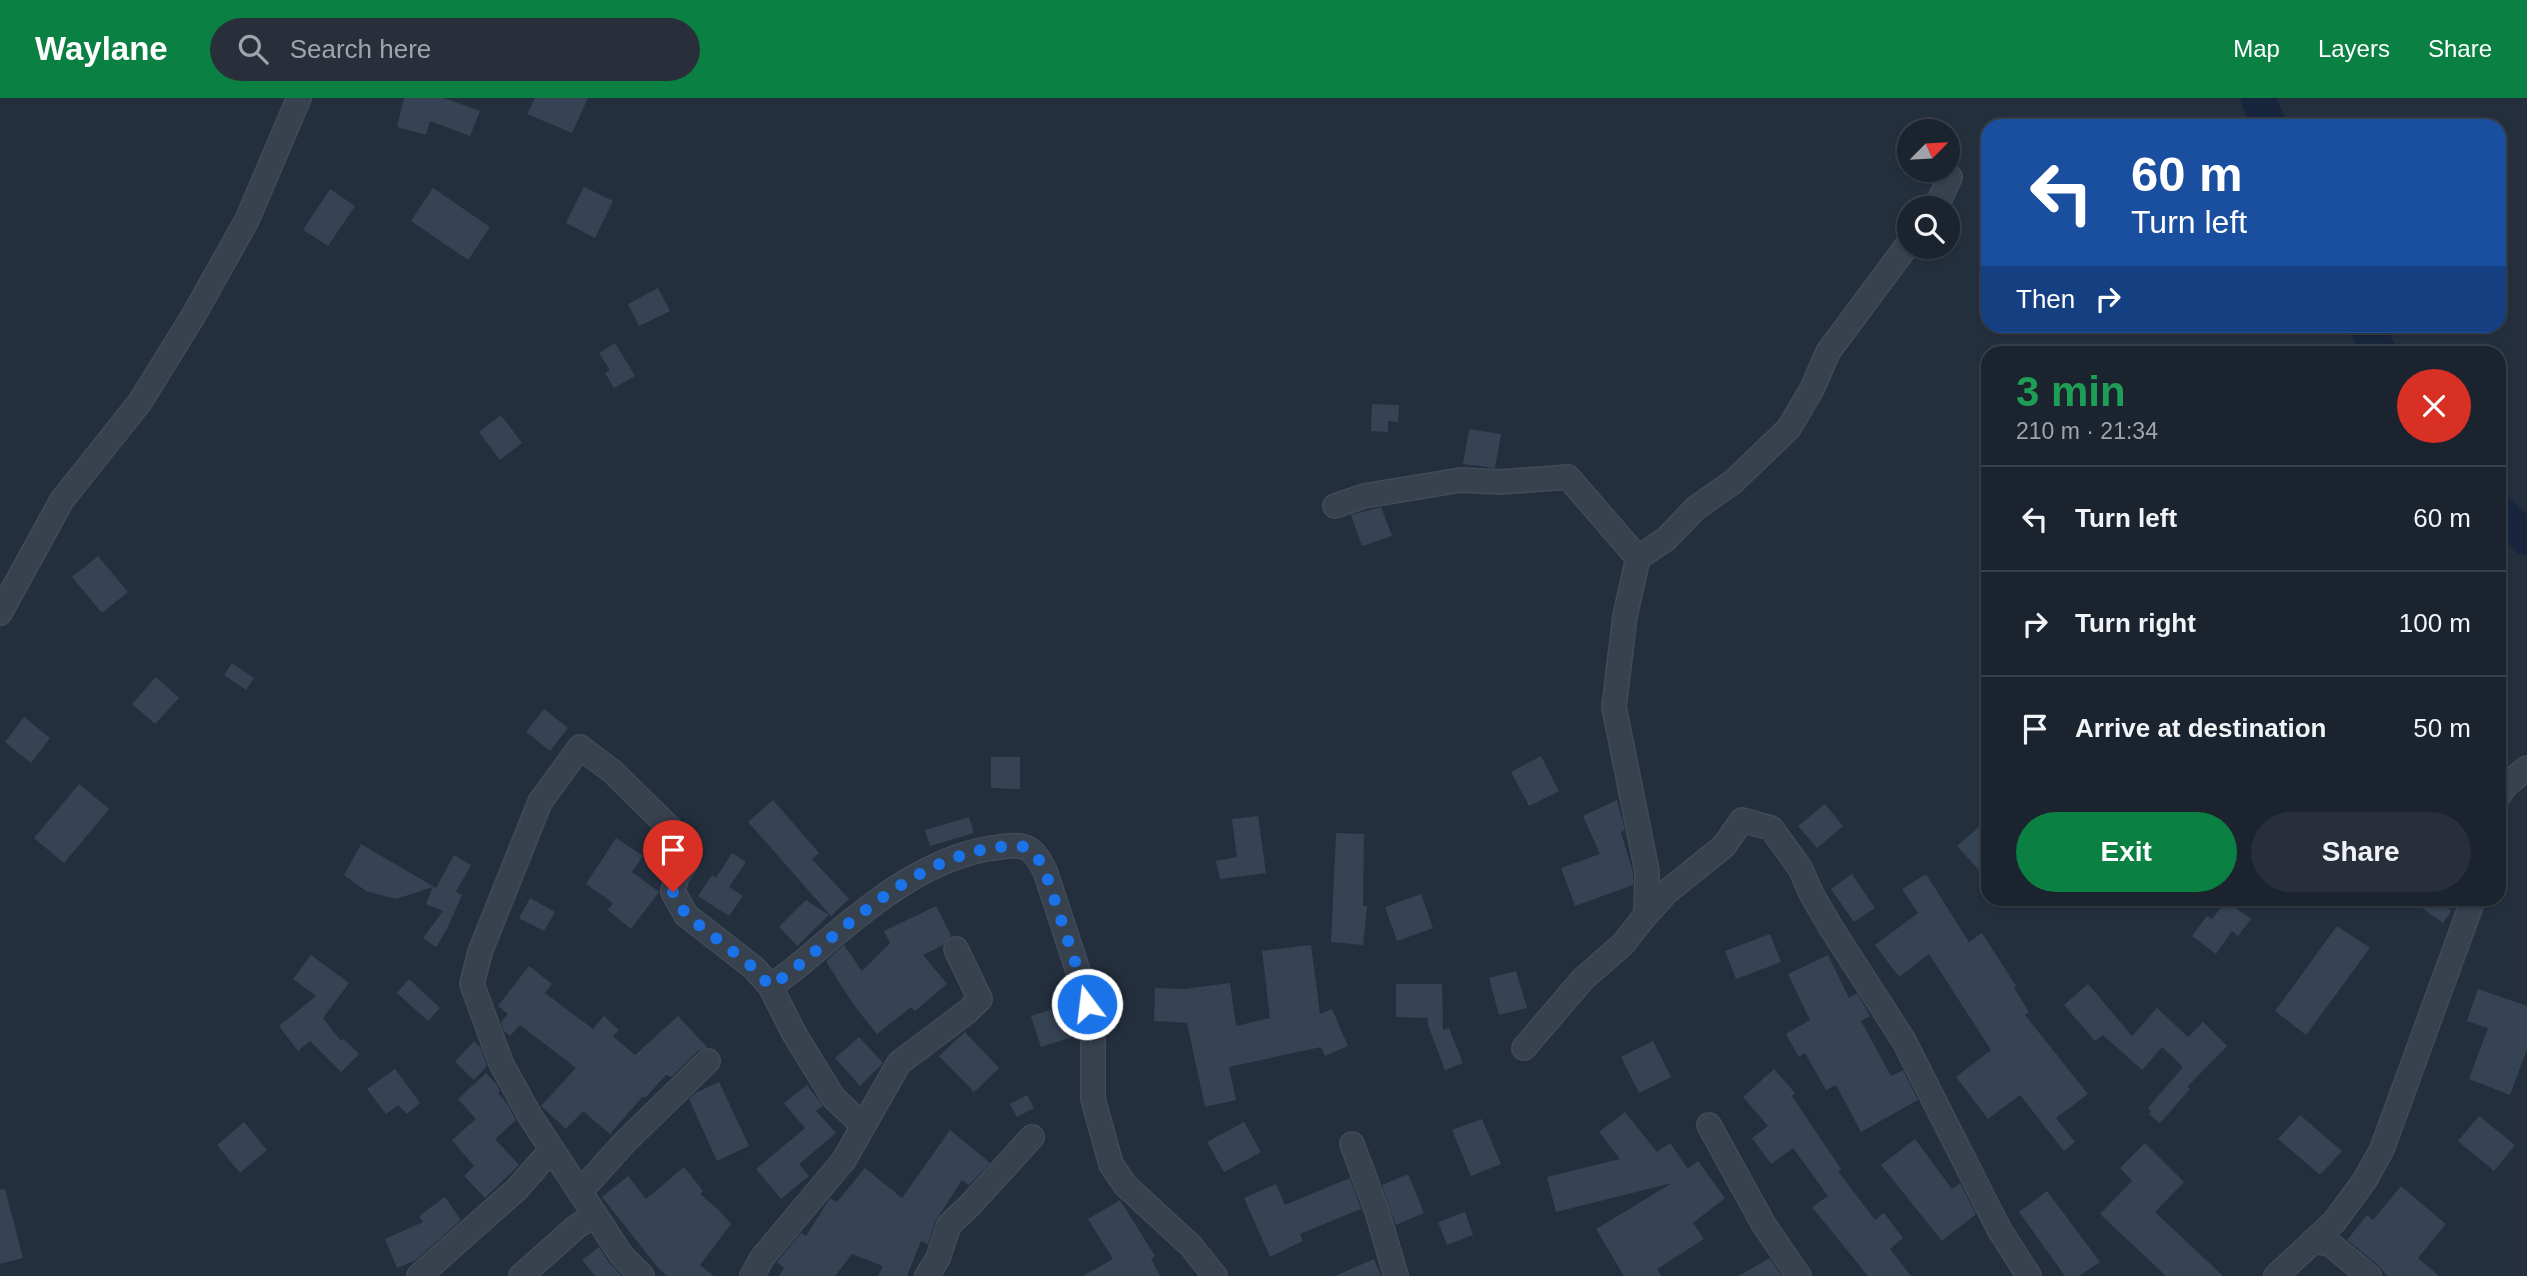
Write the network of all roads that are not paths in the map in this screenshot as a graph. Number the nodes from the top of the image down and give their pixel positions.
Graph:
1 (299, 98) edge
2 (1897, 259) edge
3 (1335, 506) dead end
4 (1637, 558) junction
5 (0, 613) edge
6 (2527, 768) edge
7 (2506, 785) edge
8 (2471, 906) edge
9 (1646, 915) junction
10 (956, 949) dead end
11 (770, 986) junction
12 (1524, 1048) dead end
13 (708, 1061) dead end
14 (1709, 1125) dead end
15 (863, 1126) junction
16 (1032, 1137) dead end
17 (1352, 1143) dead end
18 (552, 1149) junction
19 (581, 1191) junction
20 (594, 1215) junction
21 (2314, 1241) junction
22 (419, 1276) edge
23 (521, 1276) edge
24 (642, 1276) edge
25 (752, 1276) edge
26 (928, 1276) edge
27 (1214, 1276) edge
28 (1396, 1276) edge
29 (1799, 1276) edge
30 (2029, 1276) edge
31 (2276, 1276) edge
32 (2369, 1276) edge

1 - 5 street
2 - 4 street
3 - 4 street
4 - 9 street
6 - 7 street
8 - 21 street
9 - 12 street
9 - 30 street
10 - 15 street
11 - 15 street
11 - 18 street
11 - 27 street
13 - 19 street
14 - 29 street
15 - 25 street
16 - 26 street
17 - 28 street
18 - 19 street
18 - 22 street
19 - 20 street
20 - 23 street
20 - 24 street
21 - 31 street
21 - 32 street

